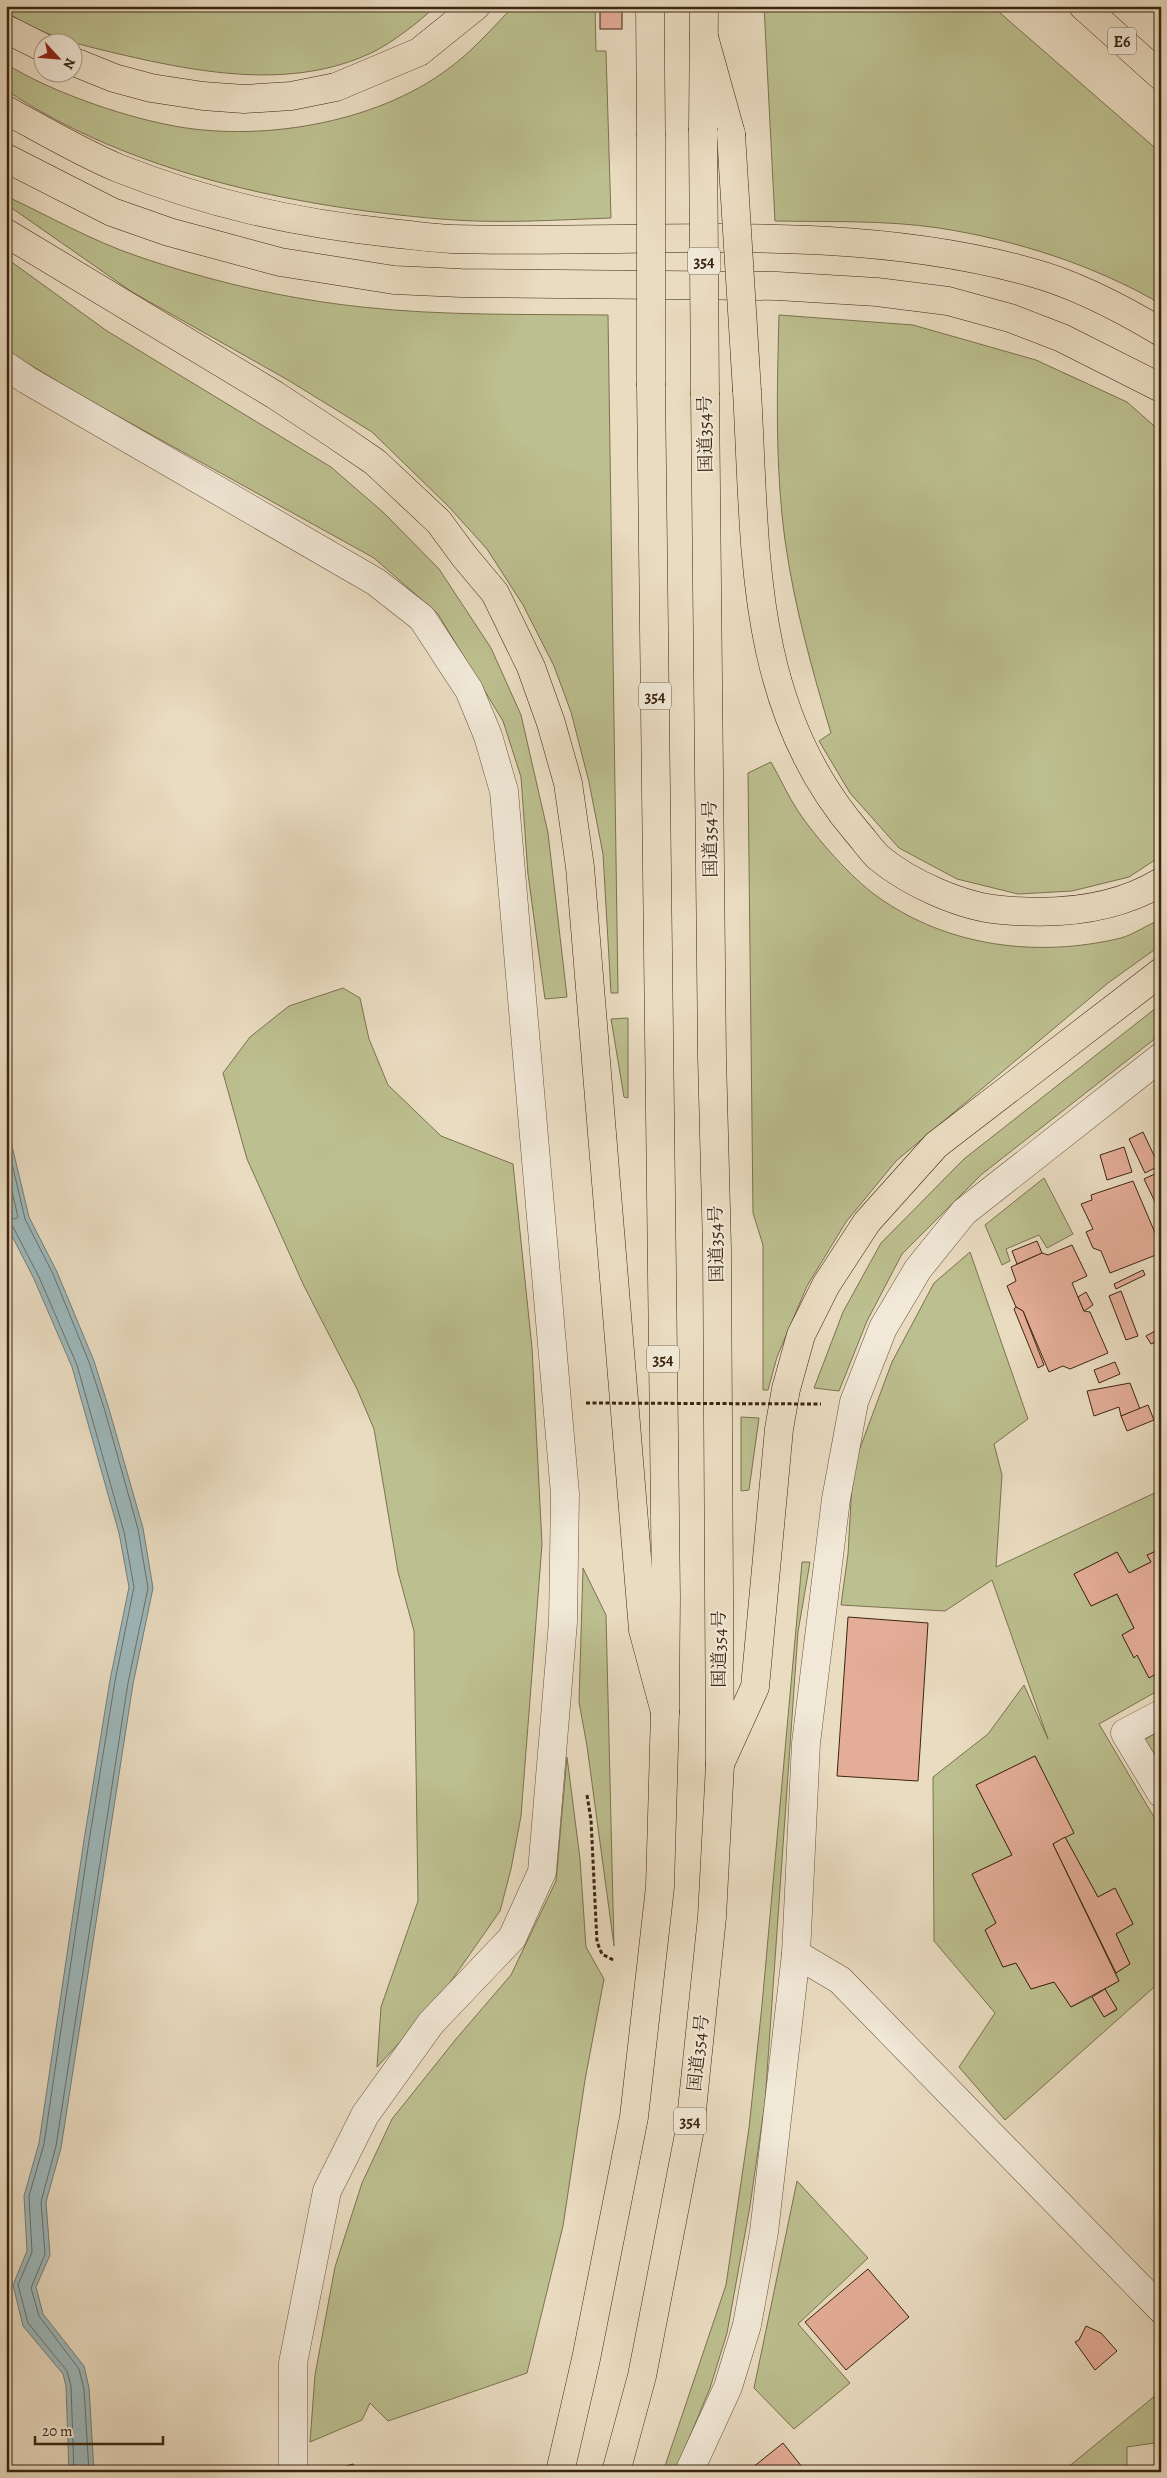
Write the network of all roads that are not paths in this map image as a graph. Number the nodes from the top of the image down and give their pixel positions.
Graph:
1 (476, 6) edge
2 (650, 6) edge
3 (704, 6) edge
4 (1083, 6) edge
5 (6, 28) edge
6 (704, 36) junction
7 (32, 42) edge
8 (82, 65) edge
9 (1161, 76) edge
10 (6, 110) edge
11 (6, 158) edge
12 (6, 233) edge
13 (1161, 332) edge
14 (6, 366) edge
15 (1161, 388) edge
16 (1161, 882) edge
17 (1161, 972) edge
18 (1161, 1057) edge
19 (665, 1712) junction
20 (1161, 1714) edge
21 (720, 1764) junction
22 (1161, 1793) edge
23 (796, 1954) junction
24 (1161, 2309) edge
25 (294, 2472) edge
26 (560, 2472) edge
27 (616, 2472) edge
28 (689, 2472) edge

1 - 8 highway
2 - 19 highway, 354, bridge
3 - 6 highway, 国道354号 / 354
4 - 9 highway, E6
5 - 7 highway
6 - 16 highway, bridge
6 - 21 highway, 国道354号 / 354, bridge
10 - 13 highway
11 - 15 highway
12 - 19 highway
14 - 25 street
17 - 21 highway
18 - 23 street
19 - 26 highway, 354
20 - 22 street
21 - 27 highway, 国道354号 / 354
23 - 24 street
23 - 28 street

